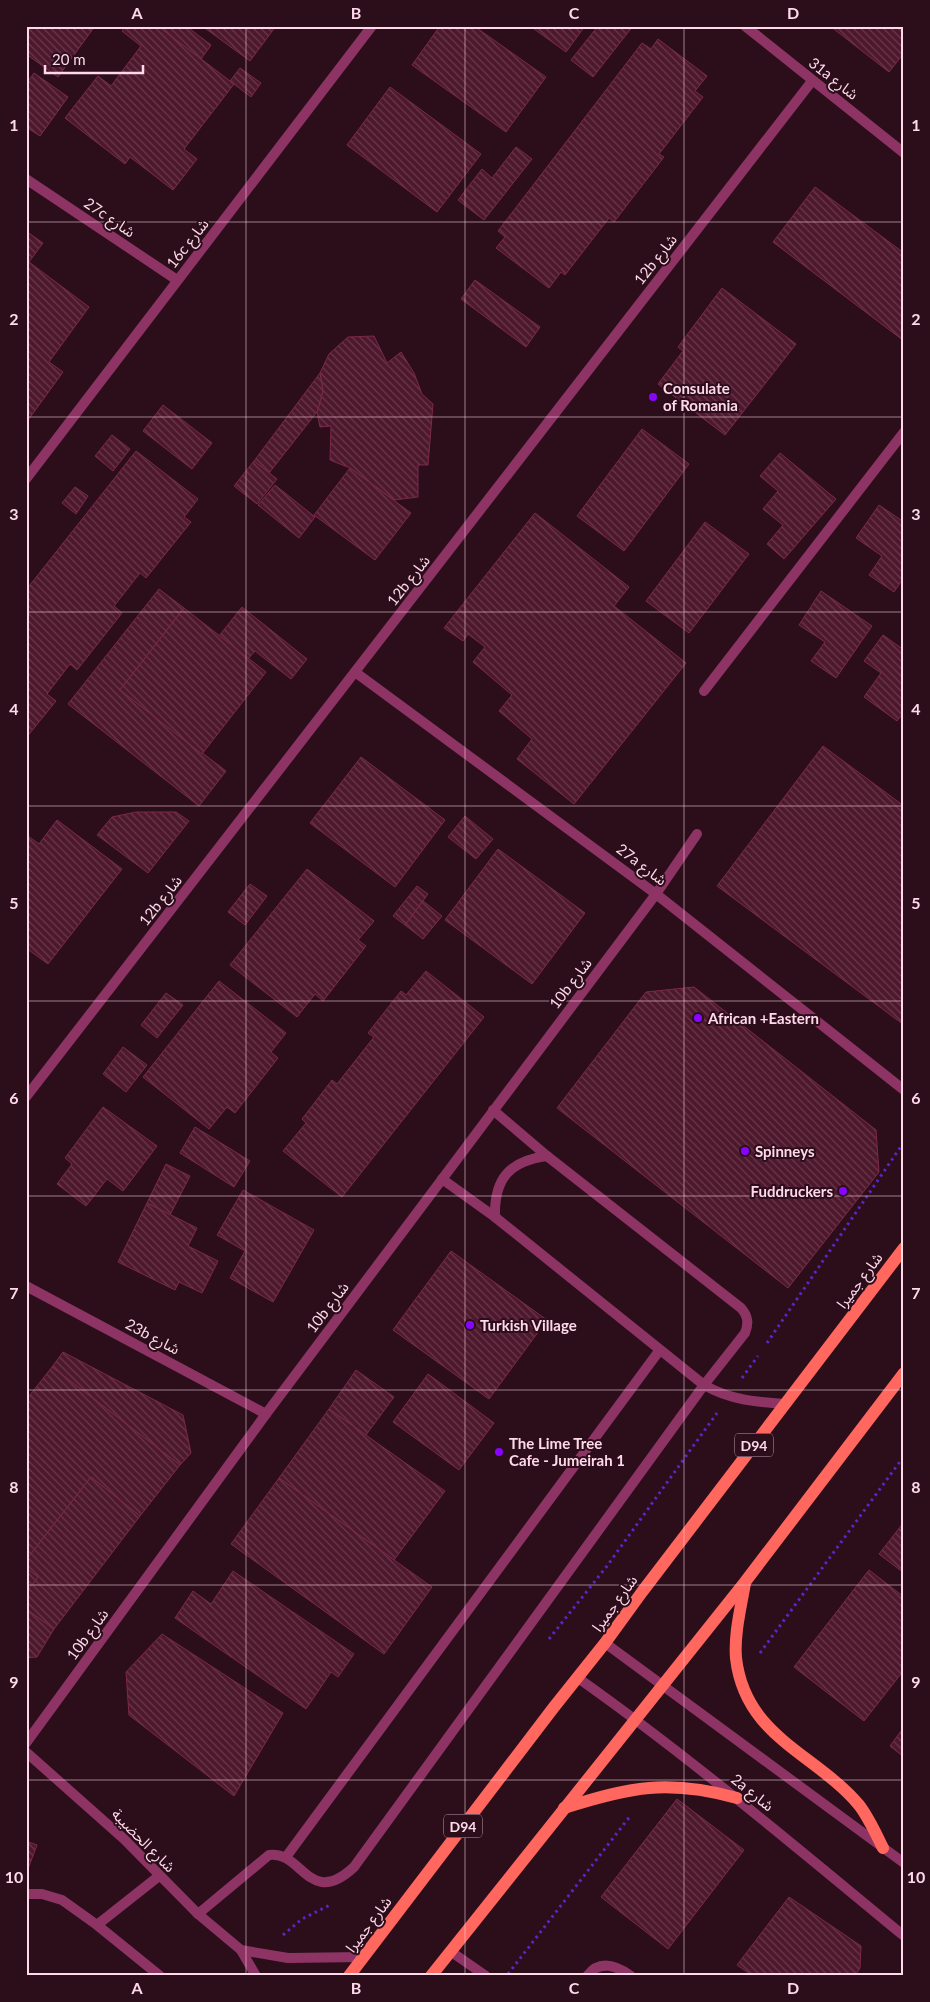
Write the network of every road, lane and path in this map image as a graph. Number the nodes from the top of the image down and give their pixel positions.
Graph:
1 (372, 26) edge
2 (745, 26) edge
3 (812, 80) junction
4 (904, 153) edge
5 (26, 179) edge
6 (177, 280) junction
7 (904, 432) edge
8 (26, 479) edge
9 (355, 672) junction
10 (704, 691) dead end
11 (697, 834) dead end
12 (656, 894) junction
13 (904, 1090) edge
14 (26, 1097) edge
15 (493, 1110) junction
16 (547, 1156) junction
17 (442, 1179) junction
18 (495, 1217) junction
19 (904, 1248) edge
20 (26, 1286) edge
21 (659, 1351) junction
22 (904, 1373) edge
23 (704, 1385) junction
24 (785, 1404) junction
25 (266, 1414) junction
26 (904, 1456) edge
27 (745, 1582) junction
28 (605, 1643) junction
29 (578, 1678) junction
30 (740, 1680) junction
31 (663, 1685) junction
32 (636, 1719) junction
33 (26, 1743) edge
34 (26, 1752) edge
35 (647, 1787) junction
36 (737, 1798) junction
37 (564, 1808) junction
38 (883, 1848) junction
39 (286, 1856) junction
40 (904, 1863) edge
41 (159, 1876) junction
42 (26, 1894) edge
43 (198, 1914) junction
44 (96, 1925) junction
45 (904, 1936) edge
46 (242, 1950) junction
47 (450, 1951) junction
48 (363, 1957) junction
49 (160, 1976) edge
50 (256, 1976) edge
51 (349, 1976) edge
52 (430, 1976) edge
53 (486, 1976) edge
54 (507, 1976) edge
55 (587, 1976) edge
56 (631, 1976) edge

1 - 6 street, 16c شارع
2 - 3 street, 31a شارع
3 - 4 street, 31a شارع
3 - 9 street, 12b شارع
5 - 6 street, 27c شارع
6 - 8 street, 16c شارع
7 - 10 street
9 - 12 street, 27a شارع
9 - 14 street, 12b شارع
11 - 12 street, 10b شارع
12 - 13 street, 27a شارع
12 - 15 street, 10b شارع
15 - 16 street
15 - 17 street, 10b شارع
16 - 18 street
16 - 23 street
17 - 18 street
17 - 25 street, 10b شارع
18 - 21 street
19 - 24 main road, شارع جميرا / D94
20 - 25 street, 23b شارع
21 - 23 street
21 - 39 street
22 - 27 main road
23 - 24 street
23 - 39 street
24 - 28 main road, شارع جميرا / D94
25 - 33 street, 10b شارع
26 - 30 path
27 - 30 main road
27 - 31 main road
28 - 29 main road, شارع جميرا / D94
28 - 31 street, 2a شارع
29 - 32 street, 2a شارع
29 - 48 main road, شارع جميرا / D94
30 - 38 main road
31 - 32 main road
31 - 38 street, 2a شارع
32 - 36 street, 2a شارع
32 - 37 main road
34 - 41 street, شارع الحضيبة
35 - 36 main road
35 - 37 main road
35 - 54 path
36 - 45 street, 2a شارع
37 - 47 main road
38 - 40 street, 2a شارع
39 - 43 street
41 - 43 street, شارع الحضيبة
41 - 44 street
42 - 44 street
43 - 46 street, شارع الحضيبة
44 - 49 street
46 - 48 street, شارع الحضيبة
46 - 50 street, شارع الحضيبة
47 - 52 main road
47 - 53 street
48 - 51 main road, شارع جميرا / D94
55 - 56 street

